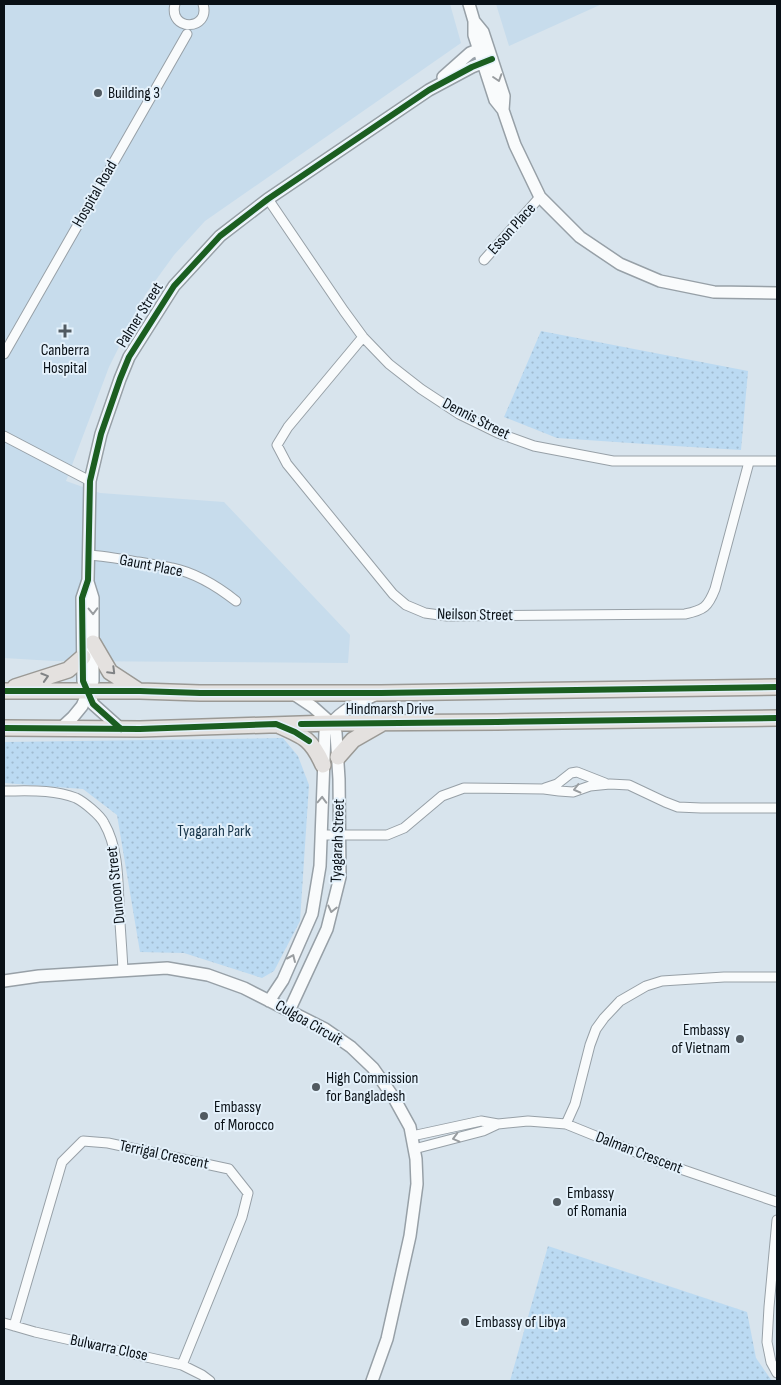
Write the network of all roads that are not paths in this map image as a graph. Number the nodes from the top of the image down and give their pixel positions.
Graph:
1 (175, 4) edge
2 (203, 4) edge
3 (469, 4) edge
4 (180, 22) junction
5 (195, 24) junction
6 (187, 34) junction
7 (483, 48) junction
8 (487, 61) junction
9 (429, 90) junction
10 (540, 197) junction
11 (268, 198) junction
12 (484, 260) dead end
13 (777, 293) edge
14 (363, 337) junction
15 (4, 354) edge
16 (4, 436) edge
17 (777, 461) edge
18 (749, 462) junction
19 (90, 481) junction
20 (88, 556) junction
21 (88, 580) junction
22 (236, 601) dead end
23 (93, 643) junction
24 (83, 657) junction
25 (777, 687) edge
26 (4, 690) edge
27 (88, 691) junction
28 (140, 691) junction
29 (290, 692) junction
30 (381, 693) junction
31 (777, 718) edge
32 (331, 723) junction
33 (382, 723) junction
34 (276, 724) junction
35 (4, 728) edge
36 (60, 729) junction
37 (121, 729) junction
38 (338, 757) junction
39 (323, 765) junction
40 (610, 784) junction
41 (544, 789) junction
42 (4, 791) edge
43 (777, 808) edge
44 (321, 835) junction
45 (339, 835) junction
46 (123, 970) junction
47 (777, 977) edge
48 (4, 981) edge
49 (269, 1001) junction
50 (289, 1011) junction
51 (498, 1124) junction
52 (566, 1124) junction
53 (412, 1136) junction
54 (414, 1149) junction
55 (777, 1202) edge
56 (777, 1220) edge
57 (4, 1323) edge
58 (14, 1326) junction
59 (182, 1365) junction
60 (777, 1373) edge
61 (210, 1381) edge
62 (372, 1381) edge

1 - 4 street
2 - 5 street, Hospital Road
3 - 7 street
4 - 5 street
4 - 6 street
5 - 6 street, Hospital Road
6 - 15 street, Hospital Road
7 - 8 street
7 - 9 street, Palmer Street
8 - 9 street, Palmer Street
8 - 10 street
9 - 11 street, Palmer Street
10 - 12 street, Esson Place
10 - 13 street
11 - 14 street, Dennis Street
11 - 19 street, Palmer Street
14 - 18 street, Dennis Street
14 - 18 street, Neilson Street
16 - 19 street
17 - 18 street, Dennis Street
19 - 20 street, Palmer Street
20 - 21 street, Palmer Street
20 - 22 street, Gaunt Place
21 -> 23 street, Palmer Street
21 - 24 street, Palmer Street
23 - 27 street, Palmer Street
23 -> 28 main road
26 -> 24 main road
24 - 27 street, Palmer Street
25 - 30 main road, Hindmarsh Drive
26 - 27 main road, Hindmarsh Drive
27 - 28 main road, Hindmarsh Drive
27 - 36 street, Palmer Street
27 - 37 street, Palmer Street
28 - 29 main road, Hindmarsh Drive
29 - 30 main road, Hindmarsh Drive
29 - 32 street
30 - 32 street
31 - 33 main road, Hindmarsh Drive
32 - 33 main road, Hindmarsh Drive
32 - 34 main road, Hindmarsh Drive
32 - 38 street, Tyagarah Street
32 - 39 street, Tyagarah Street
33 - 38 main road
34 - 37 main road, Hindmarsh Drive
34 - 39 main road
35 - 36 main road, Hindmarsh Drive
36 - 37 main road, Hindmarsh Drive
38 - 45 street, Tyagarah Street
44 -> 39 street, Tyagarah Street
40 -> 41 street
40 - 41 street
40 - 43 street
41 - 45 street
42 - 46 street, Dunoon Street
44 - 45 street
49 -> 44 street, Tyagarah Street
45 -> 50 street, Tyagarah Street
46 - 48 street, Culgoa Circuit
46 - 49 street, Culgoa Circuit
47 - 52 street
49 - 50 street, Culgoa Circuit
50 - 53 street, Culgoa Circuit
51 - 52 street, Dalman Crescent
51 - 53 street, Dalman Crescent
51 -> 54 street, Dalman Crescent
52 - 55 street, Dalman Crescent
53 - 54 street, Culgoa Circuit
54 - 62 street, Culgoa Circuit
56 - 60 street
57 - 58 street, Bulwarra Close
58 - 59 street, Bulwarra Close
58 - 59 street, Terrigal Crescent
59 - 61 street, Bulwarra Close

